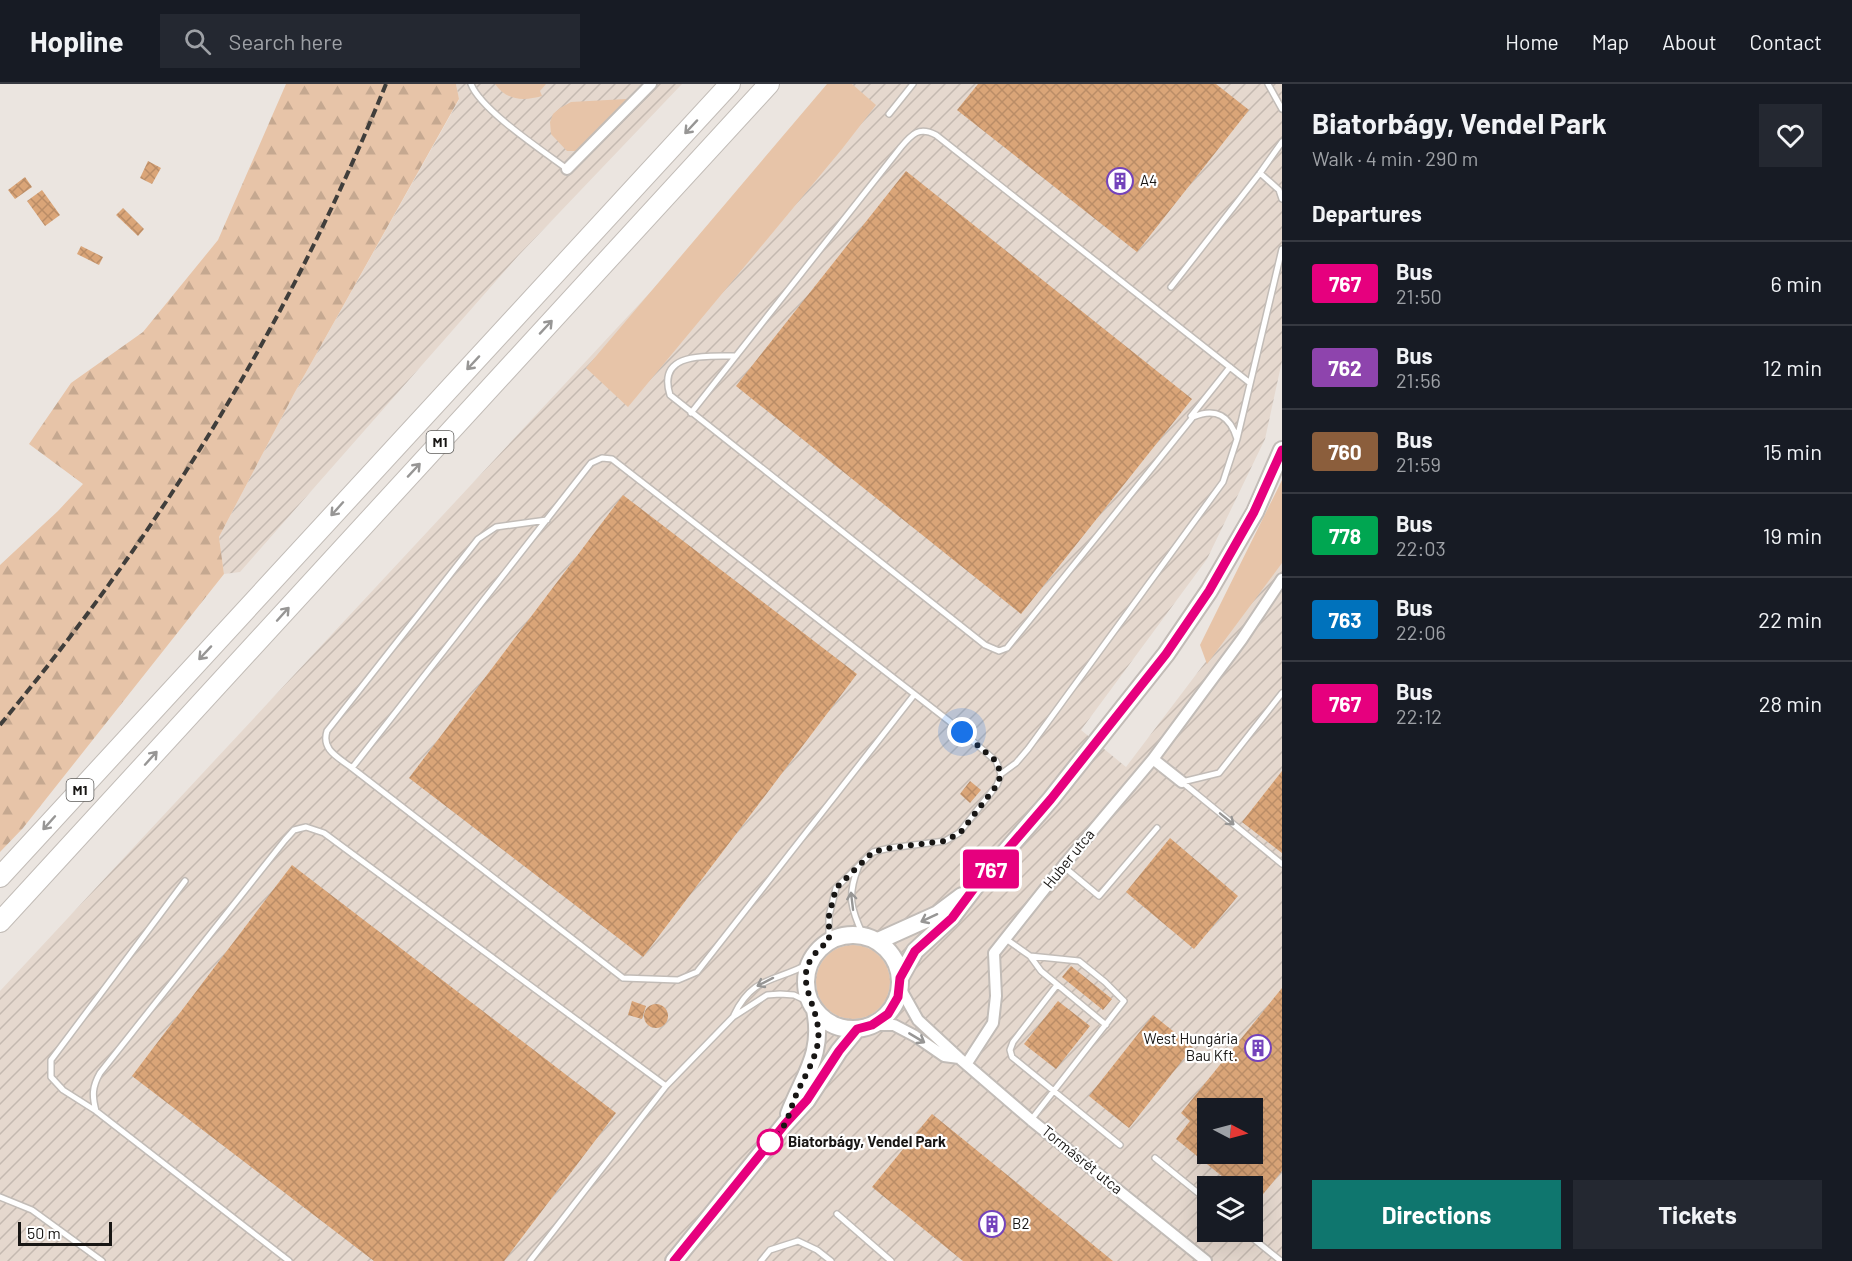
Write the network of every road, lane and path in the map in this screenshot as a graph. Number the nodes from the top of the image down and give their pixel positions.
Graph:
1 (471, 84) edge
2 (651, 84) edge
3 (730, 84) edge
4 (769, 84) edge
5 (913, 84) edge
6 (1268, 84) edge
7 (1282, 109) edge
8 (889, 114) dead end
9 (1282, 142) edge
10 (567, 169) joint
11 (1260, 173) junction
12 (1282, 199) edge
13 (1282, 249) edge
14 (1171, 287) dead end
15 (736, 356) junction
16 (1230, 367) junction
17 (1250, 383) junction
18 (691, 413) junction
19 (1185, 425) junction
20 (1237, 439) junction
21 (1282, 450) edge
22 (547, 520) junction
23 (1282, 579) edge
24 (1282, 693) edge
25 (914, 695) junction
26 (1153, 759) junction
27 (352, 768) junction
28 (1001, 774) junction
29 (1182, 782) junction
30 (1156, 828) dead end
31 (1282, 864) edge
32 (859, 865) junction
33 (1063, 866) junction
34 (0, 878) edge
35 (185, 881) dead end
36 (975, 887) junction
37 (0, 922) edge
38 (871, 938) junction
39 (1006, 939) junction
40 (829, 941) junction
41 (1030, 957) junction
42 (810, 963) junction
43 (900, 983) junction
44 (1057, 985) junction
45 (813, 1006) junction
46 (734, 1017) junction
47 (1106, 1025) junction
48 (865, 1027) junction
49 (963, 1060) junction
50 (666, 1086) junction
51 (1054, 1092) junction
52 (96, 1111) junction
53 (1031, 1120) junction
54 (785, 1124) junction
55 (1120, 1145) dead end
56 (1155, 1158) dead end
57 (1197, 1192) edge
58 (0, 1197) edge
59 (837, 1214) dead end
60 (1257, 1242) edge
61 (102, 1261) edge
62 (290, 1261) edge
63 (530, 1261) edge
64 (674, 1261) edge
65 (761, 1261) edge
66 (831, 1261) edge
67 (891, 1261) edge
68 (1206, 1261) edge
69 (1281, 1261) edge

1 - 10 lane
2 - 10 street
3 -> 34 highway, M1
37 -> 4 highway, M1
5 - 8 lane
6 - 7 lane
9 - 11 lane
11 - 12 lane
11 - 14 lane
13 - 17 lane
15 - 16 lane
15 - 18 lane
15 - 18 lane
16 - 17 lane
16 - 19 lane
17 - 20 lane
18 - 19 lane
19 - 20 lane
20 - 28 lane
21 - 36 main road
22 - 25 lane
22 - 27 lane
22 - 27 lane
23 - 26 street, Huber utca
24 - 29 lane
25 - 27 lane
25 - 28 lane
26 - 29 street
26 - 33 street, Huber utca
28 - 32 lane
29 -> 31 lane
30 - 33 lane
38 -> 32 lane
32 - 40 lane
33 - 39 street, Huber utca
35 - 52 lane
36 -> 38 main road
36 - 43 main road
38 - 40 main road
38 - 43 main road
39 - 41 lane
39 - 49 street, Huber utca
40 - 42 main road
41 - 44 lane
41 - 47 lane
42 - 45 main road
42 -> 46 lane
43 - 48 main road
43 - 49 street, Tormásrét utca
44 - 47 lane
44 - 51 lane
45 - 46 lane
45 - 48 main road
45 - 54 main road
46 - 50 lane
47 - 51 lane
48 -> 49 street
48 - 54 main road
49 - 53 street, Tormásrét utca
50 - 52 lane
50 - 63 lane
51 - 53 lane
51 - 55 lane
52 - 62 lane
53 - 68 street, Tormásrét utca
54 - 64 main road
56 - 57 lane
58 - 61 lane
59 - 67 lane
60 - 69 lane
65 - 66 lane

